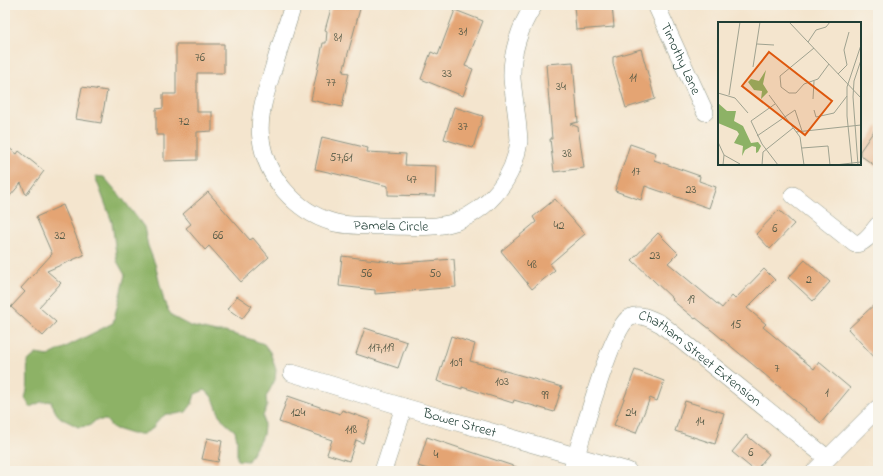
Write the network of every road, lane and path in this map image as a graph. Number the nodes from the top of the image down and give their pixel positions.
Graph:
1 (293, 5) edge
2 (534, 5) edge
3 (656, 5) edge
4 (705, 112) dead end
5 (792, 194) dead end
6 (878, 225) edge
7 (292, 374) dead end
8 (404, 407) junction
9 (878, 408) edge
10 (827, 458) junction
11 (573, 464) edge
12 (383, 471) edge
13 (628, 471) edge
14 (815, 471) edge

1 - 2 street, Pamela Circle
3 - 4 street, Timothy Lane
5 - 6 street
7 - 8 street, Bower Street
8 - 11 street, Bower Street
8 - 12 street
9 - 10 street
10 - 11 street, Chatham Street Extension
10 - 14 street
11 - 13 street, Bower Street

